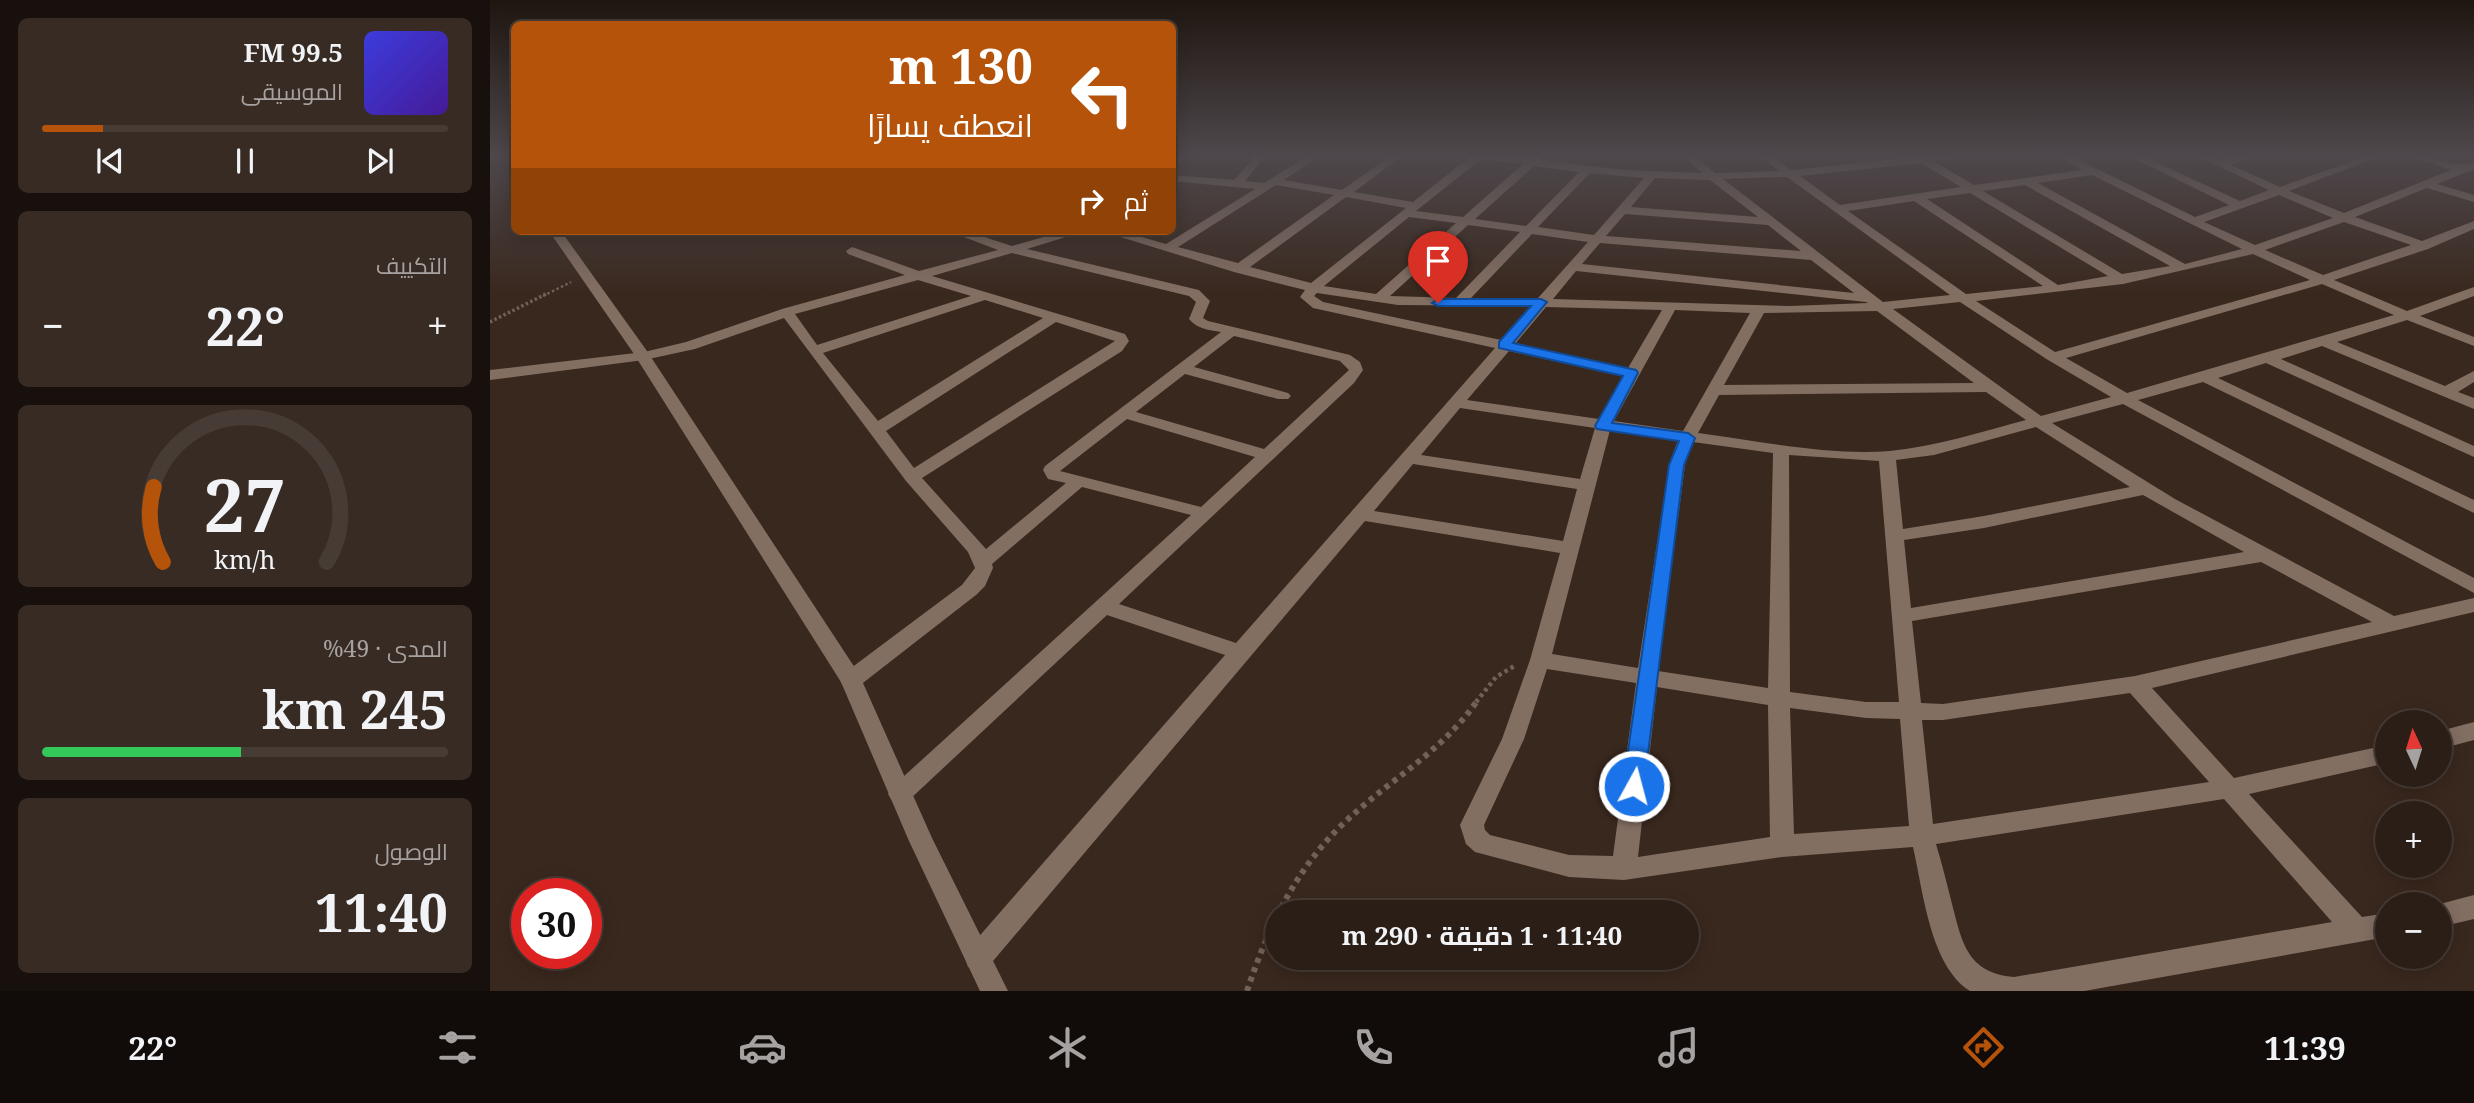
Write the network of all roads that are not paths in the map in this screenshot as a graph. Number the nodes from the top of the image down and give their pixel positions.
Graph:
1 (1241, 201) edge
2 (1334, 201) edge
3 (1379, 201) edge
4 (1421, 201) edge
5 (1489, 201) edge
6 (1559, 201) edge
7 (1629, 201) edge
8 (1744, 201) edge
9 (1827, 201) edge
10 (1888, 201) edge
11 (1922, 201) edge
12 (1992, 201) edge
13 (2063, 201) edge
14 (2154, 201) edge
15 (2231, 201) edge
16 (2249, 201) edge
17 (2304, 201) edge
18 (2384, 201) edge
19 (2239, 205) junction
20 (1411, 209) junction
21 (1622, 209) junction
22 (1837, 209) junction
23 (2343, 218) junction
24 (2194, 221) junction
25 (1770, 222) junction
26 (1465, 223) junction
27 (2474, 225) edge
28 (1528, 230) junction
29 (558, 235) edge
30 (966, 235) edge
31 (1063, 235) edge
32 (1121, 235) edge
33 (1596, 239) junction
34 (2424, 246) junction
35 (1168, 248) junction
36 (1009, 249) junction
37 (2256, 249) junction
38 (852, 251) dead end
39 (1814, 256) junction
40 (1572, 267) junction
41 (2183, 268) junction
42 (1240, 269) junction
43 (916, 275) junction
44 (2123, 280) junction
45 (2324, 281) junction
46 (1313, 288) junction
47 (2056, 289) junction
48 (2474, 290) edge
49 (987, 295) junction
50 (1378, 299) junction
51 (1966, 299) junction
52 (2453, 299) junction
53 (1541, 302) junction
54 (1874, 302) junction
55 (1458, 303) junction
56 (1671, 306) junction
57 (2474, 306) edge
58 (1759, 309) junction
59 (788, 312) junction
60 (1056, 316) junction
61 (2406, 316) junction
62 (1230, 332) junction
63 (2323, 341) junction
64 (2474, 341) edge
65 (1504, 345) junction
66 (814, 351) junction
67 (644, 356) junction
68 (2053, 357) junction
69 (2267, 358) junction
70 (1182, 368) junction
71 (1631, 373) junction
72 (490, 375) edge
73 (2474, 376) edge
74 (2205, 377) junction
75 (1992, 387) junction
76 (1714, 390) junction
77 (2446, 393) junction
78 (1283, 396) dead end
79 (2127, 400) junction
80 (1455, 403) junction
81 (2474, 404) edge
82 (1123, 413) junction
83 (2040, 423) junction
84 (1603, 426) junction
85 (876, 430) junction
86 (1688, 438) junction
87 (1781, 450) junction
88 (2474, 452) edge
89 (1266, 455) junction
90 (1887, 456) junction
91 (1407, 458) junction
92 (912, 477) junction
93 (1079, 481) junction
94 (1586, 485) junction
95 (2147, 489) junction
96 (2474, 507) edge
97 (1204, 513) junction
98 (1360, 514) junction
99 (1894, 536) junction
100 (1568, 548) junction
101 (2265, 555) junction
102 (983, 561) junction
103 (2474, 586) edge
104 (2474, 605) edge
105 (1103, 606) junction
106 (1902, 615) junction
107 (2394, 625) junction
108 (1241, 653) junction
109 (1540, 660) junction
110 (1647, 677) junction
111 (851, 680) junction
112 (2135, 684) junction
113 (1779, 698) junction
114 (1911, 712) junction
115 (2474, 731) edge
116 (2452, 737) edge
117 (2375, 757) edge
118 (2229, 789) junction
119 (900, 794) junction
120 (1922, 836) junction
121 (1782, 846) junction
122 (1624, 869) junction
123 (2474, 907) edge
124 (2452, 912) edge
125 (2375, 927) edge
126 (2356, 930) junction
127 (978, 958) junction
128 (994, 991) edge

1 - 35 street
2 - 42 street
3 - 20 street
4 - 20 street
5 - 26 street
6 - 28 street
7 - 21 street
8 - 25 street
9 - 22 street
10 - 22 street
11 - 47 street
12 - 44 street
13 - 41 street
14 - 24 street
15 - 19 street
16 - 19 street
17 - 23 street
18 - 23 street
19 - 24 street
20 - 26 street
20 - 46 street
21 - 25 street
21 - 33 street
22 - 51 street
23 - 34 street
23 - 37 street
24 - 37 street
25 - 39 street
26 - 28 street
26 - 50 street
27 - 34 street
28 - 33 street
28 - 55 street
29 - 67 street
30 - 36 street
31 - 36 street
32 - 35 street
33 - 39 street
33 - 40 street
34 - 45 street
35 - 42 street
36 - 43 street
36 - 62 street
37 - 41 street
37 - 45 street
38 - 43 street
39 - 54 street
40 - 53 street
40 - 54 street
41 - 44 street
42 - 46 street
43 - 49 street
43 - 59 street
44 - 47 street
45 - 61 street
45 - 68 street
46 - 50 street
46 - 65 street
47 - 51 street
48 - 52 street
49 - 60 street
49 - 66 street
50 - 55 street
51 - 54 street
51 - 68 street
52 - 57 street
52 - 61 street
53 - 55 street
53 - 56 street
53 - 65 street
54 - 58 street
54 - 75 street
56 - 58 street
56 - 71 street
58 - 76 street
59 - 66 street
59 - 67 street
60 - 85 street
60 - 92 street
61 - 63 street
61 - 64 street
62 - 70 street
62 - 89 street
63 - 69 street
63 - 77 street
65 - 71 street
65 - 80 street
66 - 85 street
67 - 72 street
67 - 111 street
68 - 79 street
69 - 74 street
69 - 88 street
70 - 78 street
70 - 82 street
71 - 84 street
73 - 77 street
74 - 79 street
74 - 96 street
75 - 76 street
75 - 83 street
76 - 86 street
77 - 81 street
79 - 83 street
79 - 103 street
80 - 84 street
80 - 91 street
82 - 89 street
82 - 93 street
83 - 90 street
83 - 95 street
84 - 86 street
84 - 94 street
85 - 92 street
86 - 87 street
86 - 110 street
87 - 90 street
87 - 113 street
89 - 97 street
90 - 99 street
91 - 94 street
91 - 98 street
92 - 102 street
93 - 97 street
93 - 102 street
94 - 100 street
95 - 99 street
95 - 101 street
97 - 105 street
98 - 100 street
98 - 108 street
99 - 106 street
100 - 109 street
101 - 106 street
101 - 107 street
102 - 111 street
104 - 107 street
105 - 108 street
105 - 119 street
106 - 114 street
107 - 112 street
108 - 127 street
109 - 110 street
109 - 122 street
110 - 113 street
110 - 122 street
111 - 119 street
112 - 114 street
112 - 118 street
113 - 114 street
113 - 121 street
114 - 120 street
115 - 116 street
117 - 118 street
118 - 120 street
118 - 126 street
119 - 127 street
120 - 121 street
120 - 126 street
121 - 122 street
123 - 124 street
125 - 126 street
127 - 128 street

